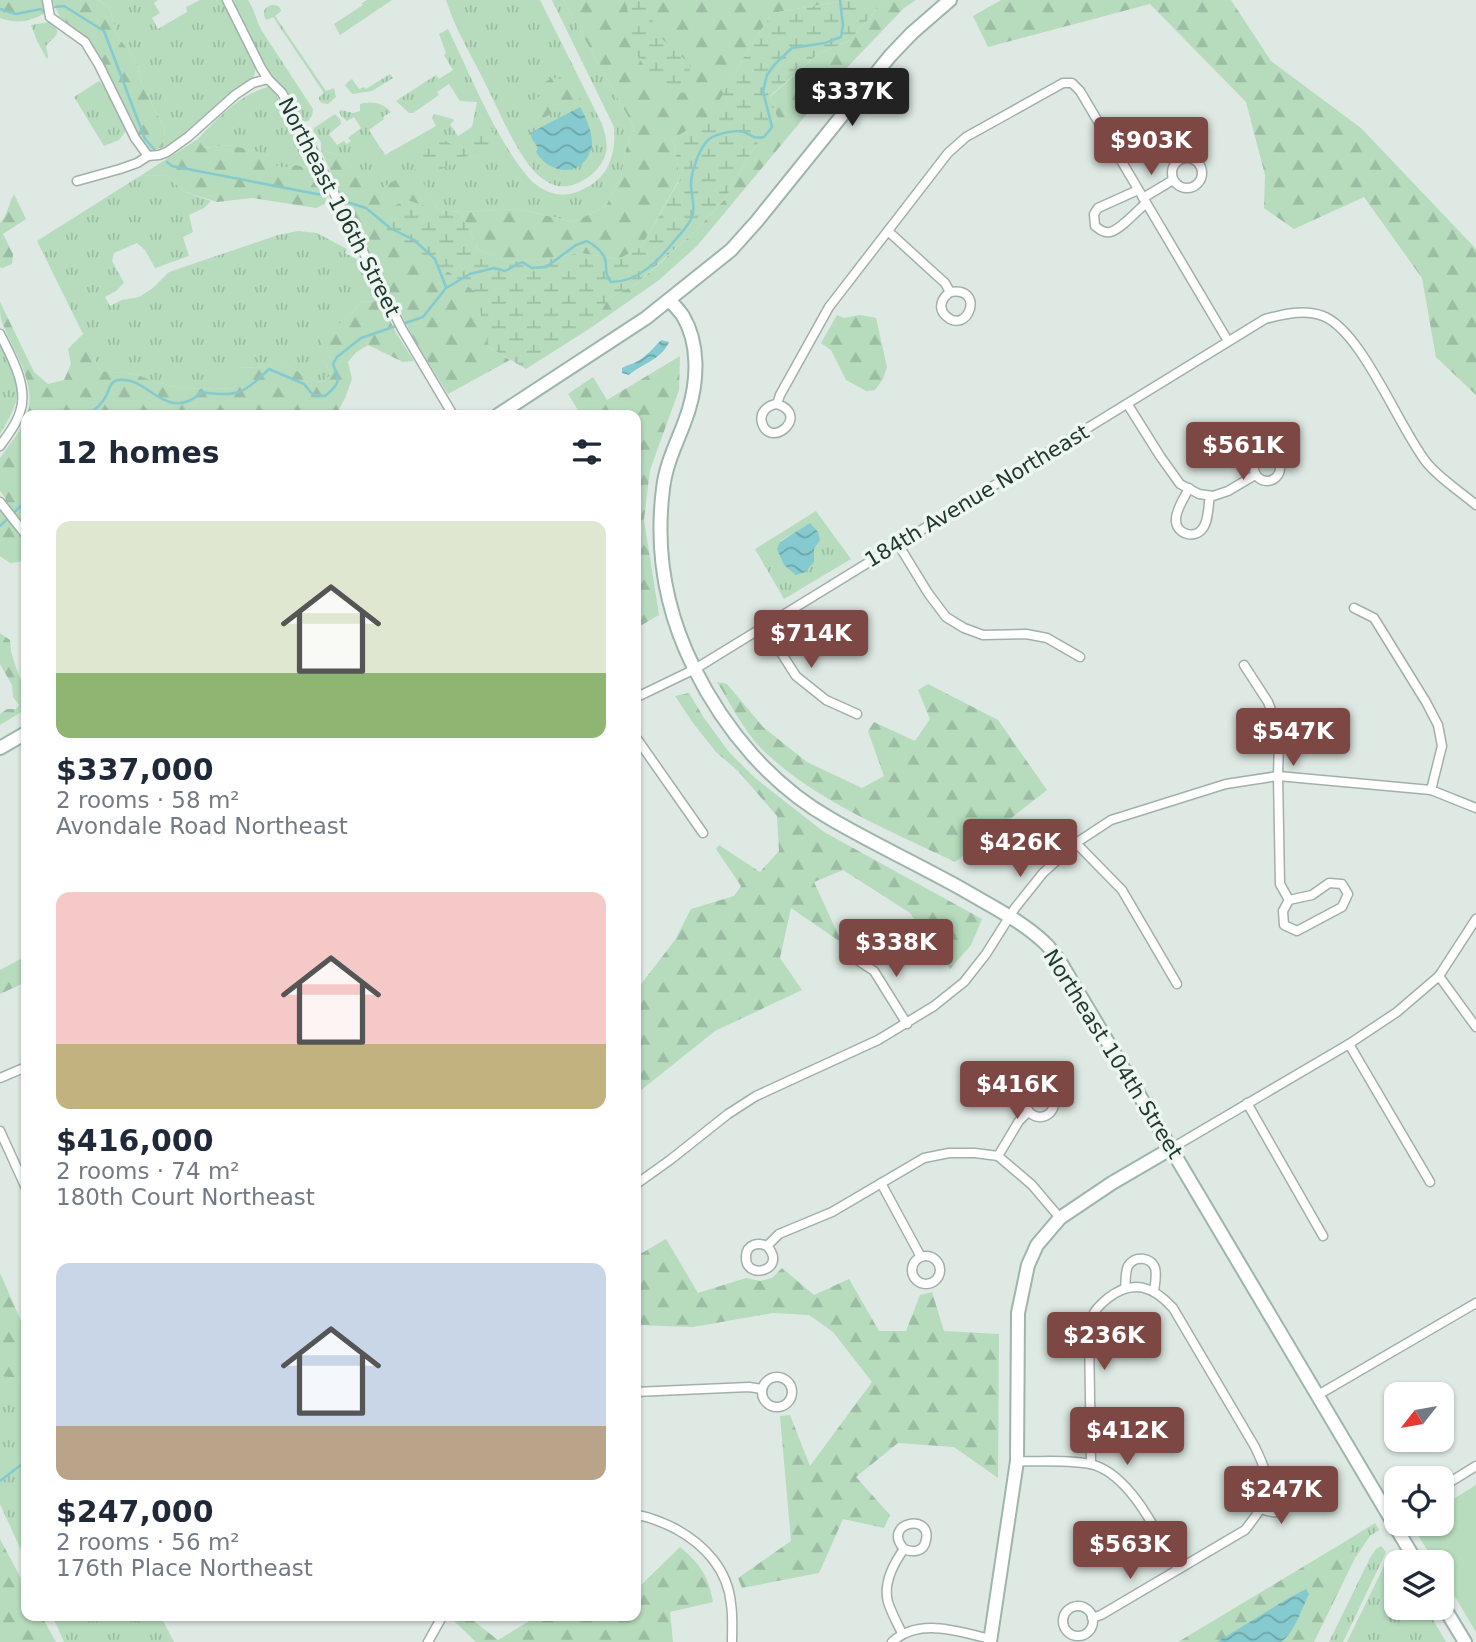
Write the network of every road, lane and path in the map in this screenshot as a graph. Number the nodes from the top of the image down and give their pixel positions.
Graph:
1 (47, 0) edge
2 (227, 0) edge
3 (950, 0) edge
4 (268, 79) junction
5 (148, 156) junction
6 (1174, 180) dead end
7 (77, 181) dead end
8 (1143, 197) junction
9 (889, 232) junction
10 (950, 292) dead end
11 (669, 300) junction
12 (0, 334) edge
13 (1228, 341) junction
14 (777, 404) dead end
15 (1128, 404) junction
16 (450, 410) edge
17 (506, 410) edge
18 (0, 446) edge
19 (1255, 475) dead end
20 (1189, 488) junction
21 (1210, 496) junction
22 (0, 502) edge
23 (1476, 505) edge
24 (21, 528) edge
25 (898, 544) junction
26 (1354, 608) dead end
27 (764, 626) junction
28 (1080, 657) dead end
29 (1244, 666) dead end
30 (695, 669) junction
31 (641, 695) edge
32 (857, 714) dead end
33 (21, 736) edge
34 (641, 745) edge
35 (0, 748) edge
36 (1278, 775) junction
37 (1431, 790) junction
38 (1476, 808) edge
39 (703, 833) dead end
40 (1076, 843) junction
41 (1289, 900) junction
42 (1009, 916) junction
43 (1476, 919) edge
44 (858, 960) dead end
45 (1439, 976) junction
46 (1177, 984) dead end
47 (906, 1024) junction
48 (1476, 1027) edge
49 (1349, 1044) junction
50 (21, 1068) edge
51 (0, 1078) edge
52 (1247, 1103) junction
53 (1028, 1112) dead end
54 (0, 1131) edge
55 (1172, 1148) junction
56 (998, 1156) junction
57 (21, 1177) edge
58 (641, 1181) edge
59 (1430, 1182) dead end
60 (881, 1183) junction
61 (1060, 1218) junction
62 (1323, 1236) dead end
63 (767, 1246) dead end
64 (921, 1257) dead end
65 (1125, 1288) junction
66 (1154, 1291) junction
67 (1476, 1303) edge
68 (762, 1389) dead end
69 (641, 1392) edge
70 (1318, 1395) junction
71 (1017, 1461) junction
72 (1091, 1464) junction
73 (1476, 1466) edge
74 (1454, 1480) edge
75 (1269, 1482) junction
76 (1384, 1500) edge
77 (1262, 1509) junction
78 (641, 1516) edge
79 (904, 1549) dead end
80 (1178, 1569) junction
81 (1092, 1618) dead end
82 (1452, 1620) edge
83 (440, 1621) edge
84 (902, 1633) junction
85 (991, 1640) edge
86 (428, 1642) edge
87 (732, 1642) edge
88 (892, 1642) edge
89 (1465, 1642) edge

1 - 5 street
2 - 4 street, Northeast 106th Street
3 - 11 street
4 - 5 street
4 - 16 street, Northeast 106th Street
5 - 7 street
6 - 8 street
8 - 8 street
8 - 9 street
8 - 13 street
9 - 10 street
9 - 14 street
11 - 17 street
11 - 30 street, Northeast 104th Street
12 - 18 street
13 - 15 street, 184th Avenue Northeast
13 - 23 street, 184th Avenue Northeast
15 - 20 street
15 - 25 street, 184th Avenue Northeast
19 - 21 street
20 - 21 street
20 - 21 street
22 - 24 street
25 - 27 street, 184th Avenue Northeast
25 - 28 street
26 - 37 street
27 - 30 street, 184th Avenue Northeast
27 - 32 street
29 - 36 street
30 - 31 street, 184th Avenue Northeast
30 - 42 street, Northeast 104th Street
33 - 35 street
34 - 39 street
36 - 37 street
36 - 40 street
36 - 41 street
37 - 38 street
40 - 42 street
40 - 46 street
41 - 41 street
42 - 47 street
42 - 55 street, Northeast 104th Street
43 - 45 street
44 - 47 street
45 - 48 street
45 - 49 street
47 - 58 street
49 - 52 street
49 - 59 street
50 - 51 street
52 - 55 street
52 - 62 street
53 - 56 street
54 - 57 street
55 - 61 street
55 - 70 street, Northeast 104th Street
56 - 60 street
56 - 61 street
60 - 63 street
60 - 64 street
61 - 71 street
65 - 66 street
65 - 66 street
65 - 72 street
66 - 75 street
67 - 70 street
68 - 69 street
70 - 76 street, Northeast 104th Street
71 - 72 street
71 - 85 street
72 - 80 street
73 - 74 street
75 - 77 street
75 - 77 street
77 - 80 street
78 - 87 street
79 - 84 street
80 - 81 street
82 - 89 street
83 - 86 street
84 - 85 street
84 - 88 street

